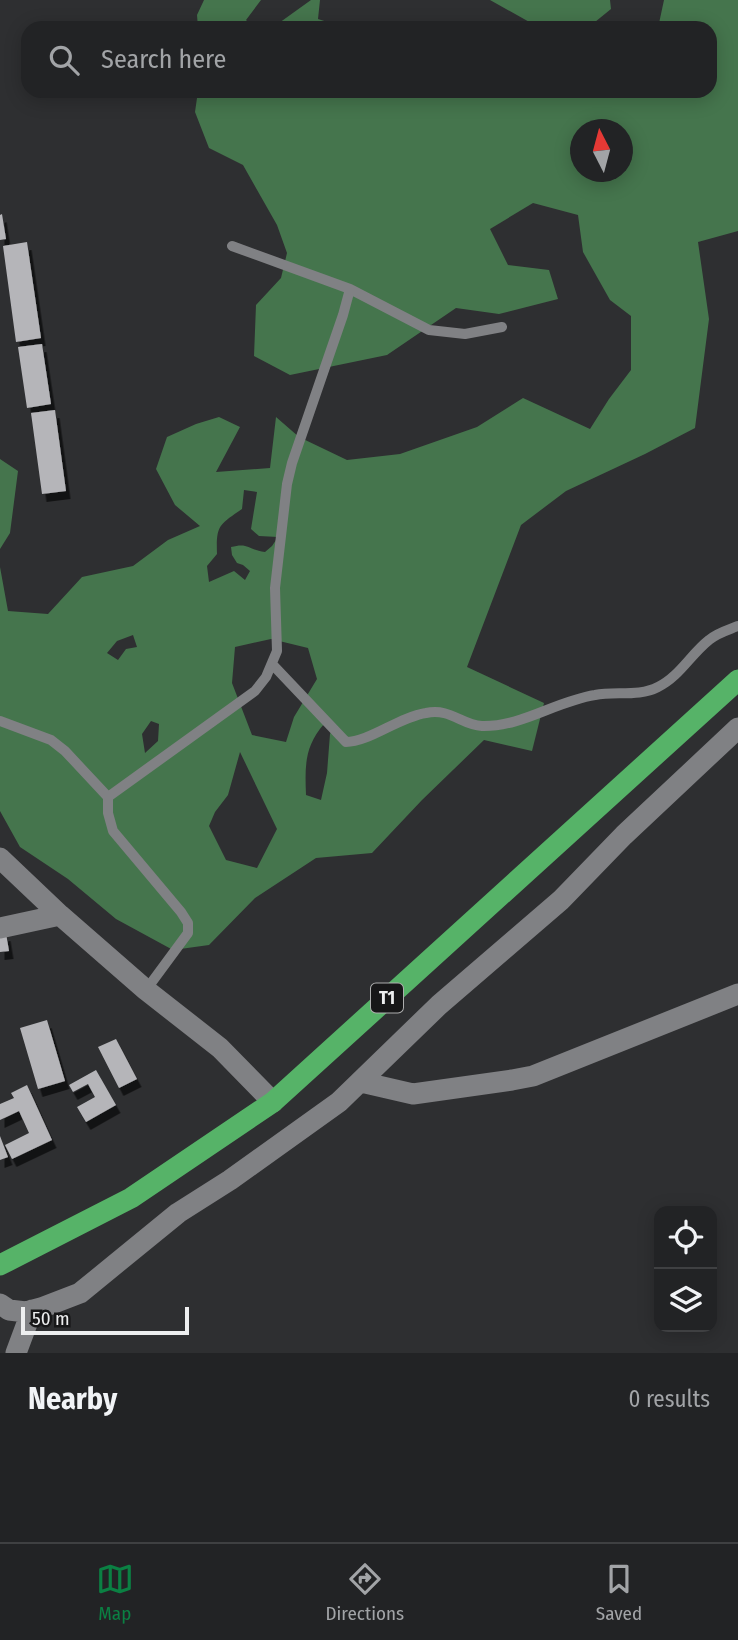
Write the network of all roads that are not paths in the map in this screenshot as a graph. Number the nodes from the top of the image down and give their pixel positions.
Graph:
1 (232, 246) dead end
2 (350, 289) junction
3 (502, 327) dead end
4 (738, 626) edge
5 (272, 664) junction
6 (738, 680) edge
7 (0, 720) edge
8 (738, 728) edge
9 (108, 797) junction
10 (0, 858) edge
11 (60, 915) junction
12 (0, 928) edge
13 (146, 990) junction
14 (738, 994) edge
15 (361, 1082) junction
16 (273, 1102) junction
17 (0, 1265) edge
18 (0, 1304) edge
19 (32, 1310) junction
20 (16, 1353) edge

1 - 2 lane
2 - 3 lane
2 - 5 lane
4 - 5 lane
5 - 9 lane
6 - 16 highway, T1
7 - 9 lane
8 - 15 street
9 - 13 lane
10 - 11 street
11 - 12 street
11 - 13 street
13 - 16 street
14 - 15 street
15 - 19 street
16 - 17 highway, T1
18 - 19 street
19 - 20 street

